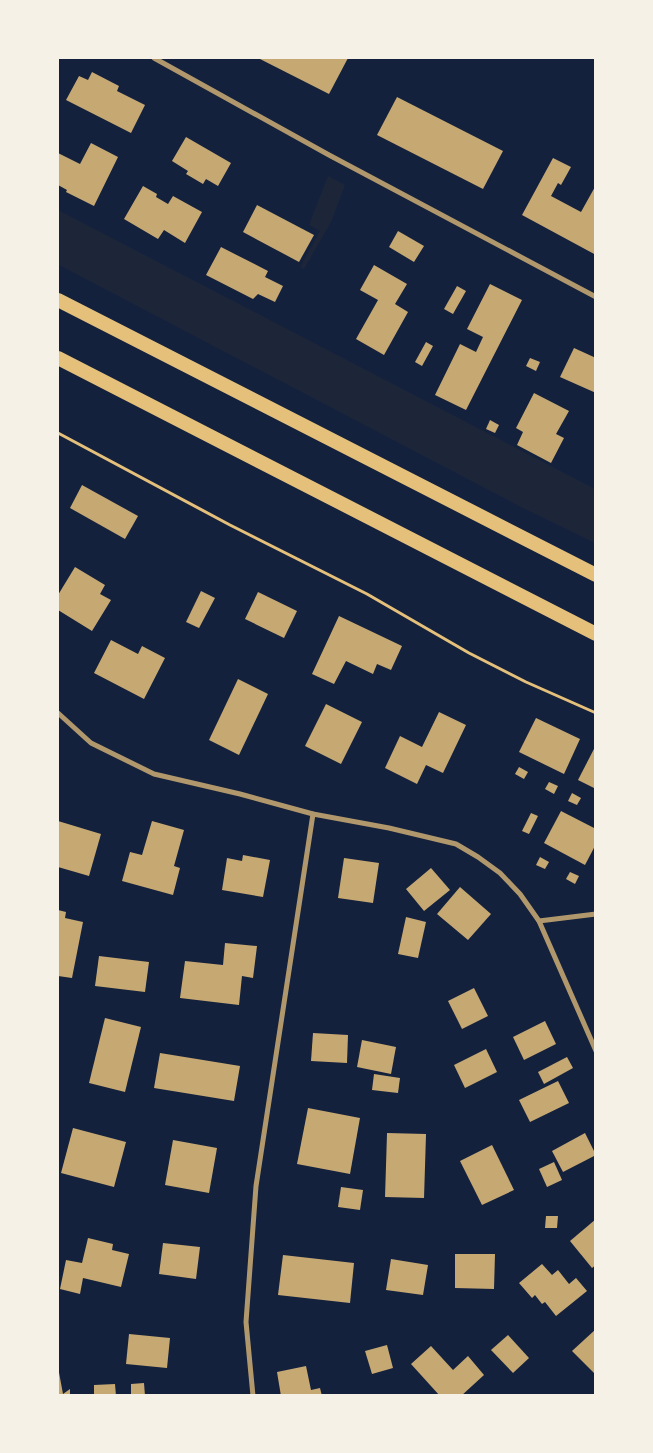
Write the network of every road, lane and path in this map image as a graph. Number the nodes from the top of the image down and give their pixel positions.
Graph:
1 (154, 58) edge
2 (596, 297) edge
3 (58, 300) edge
4 (58, 358) edge
5 (58, 433) edge
6 (596, 575) edge
7 (596, 634) edge
8 (58, 713) edge
9 (596, 713) edge
10 (313, 814) junction
11 (596, 914) edge
12 (539, 921) junction
13 (596, 1051) edge
14 (253, 1396) edge

1 - 2 street
3 - 6 highway
4 - 7 highway
5 - 9 path
8 - 10 street
10 - 12 street
10 - 14 street
11 - 12 street
12 - 13 street

